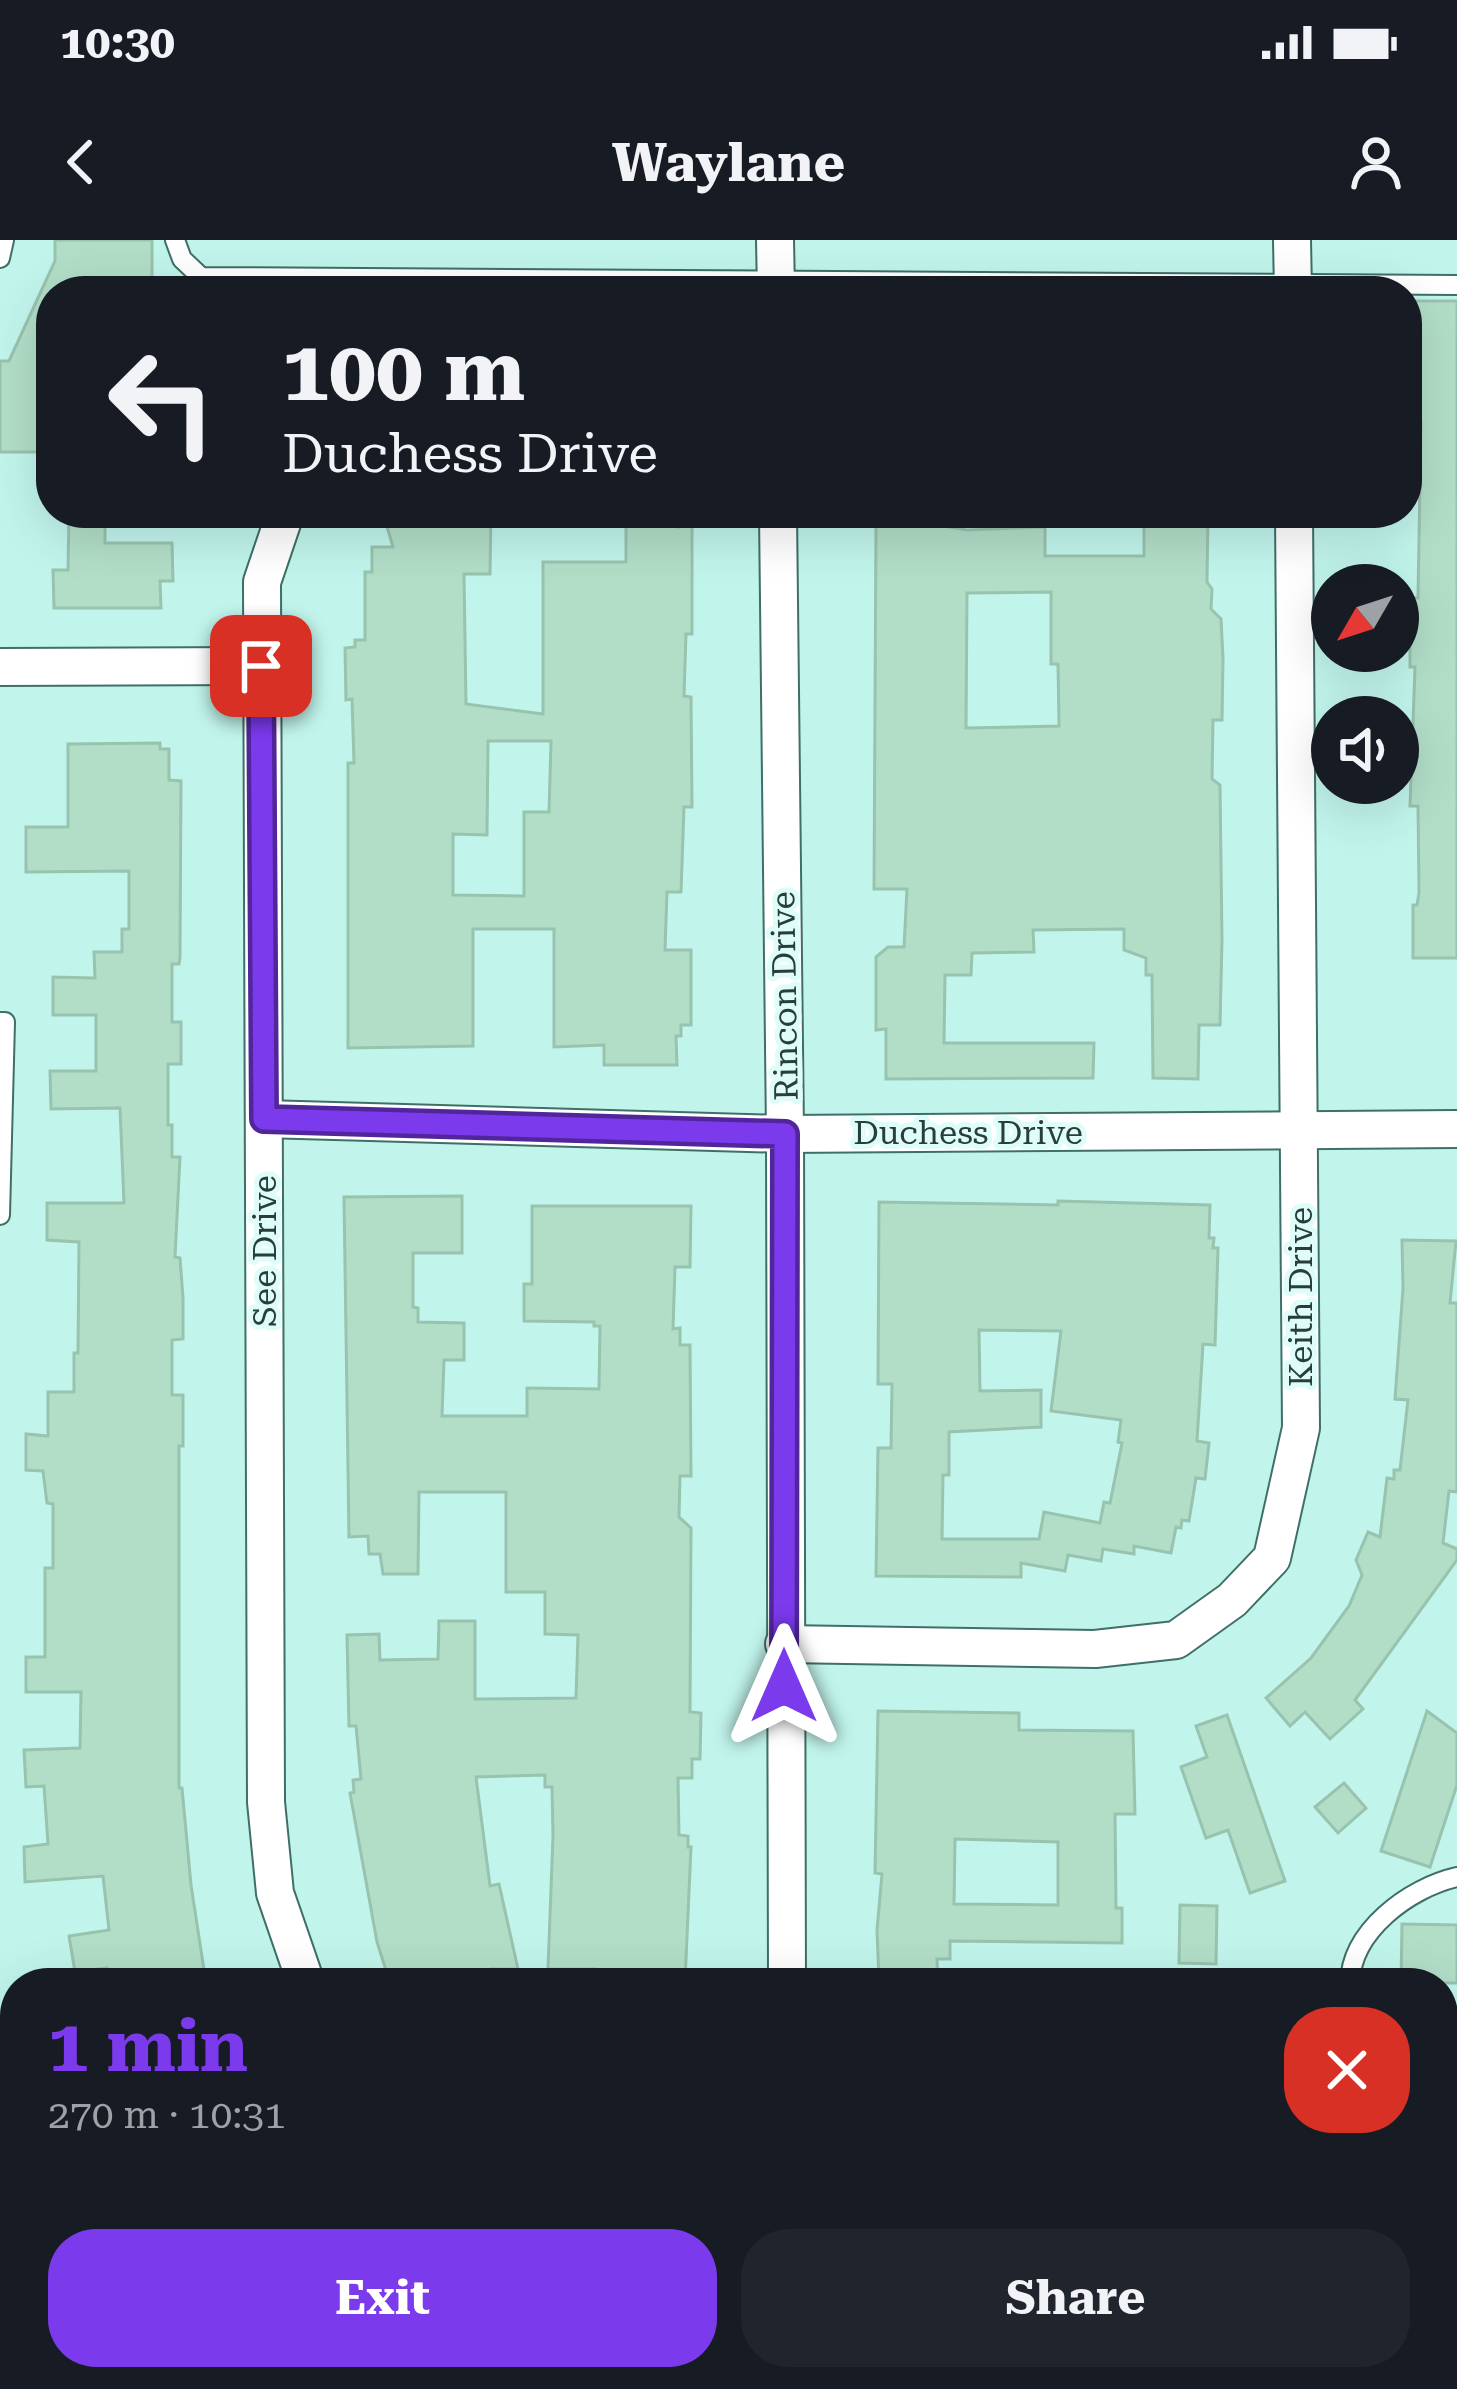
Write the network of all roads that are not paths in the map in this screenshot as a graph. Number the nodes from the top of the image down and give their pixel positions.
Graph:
1 (4, 240) edge
2 (176, 240) edge
3 (776, 240) edge
4 (1292, 240) edge
5 (0, 258) edge
6 (200, 276) edge
7 (776, 276) edge
8 (1293, 276) edge
9 (1457, 285) edge
10 (1422, 286) edge
11 (280, 528) edge
12 (778, 528) edge
13 (1294, 528) edge
14 (261, 666) junction
15 (0, 667) edge
16 (0, 1022) edge
17 (264, 1119) junction
18 (1457, 1129) edge
19 (1299, 1130) junction
20 (785, 1134) junction
21 (0, 1215) edge
22 (784, 1644) junction
23 (1457, 1877) edge
24 (301, 1968) edge
25 (787, 1968) edge
26 (1351, 1968) edge

1 - 5 lane
2 - 6 lane
3 - 7 street
4 - 8 street
9 - 10 lane
11 - 14 street, See Drive
12 - 20 street, Rincon Drive
13 - 19 street, Keith Drive
14 - 15 street
14 - 17 street, See Drive
16 - 21 lane
17 - 20 street, Duchess Drive
17 - 24 street, See Drive
18 - 19 street, Duchess Drive
19 - 20 street, Duchess Drive
19 - 22 street, Keith Drive
20 - 22 street, Rincon Drive
22 - 25 street, Rincon Drive
23 - 26 lane

